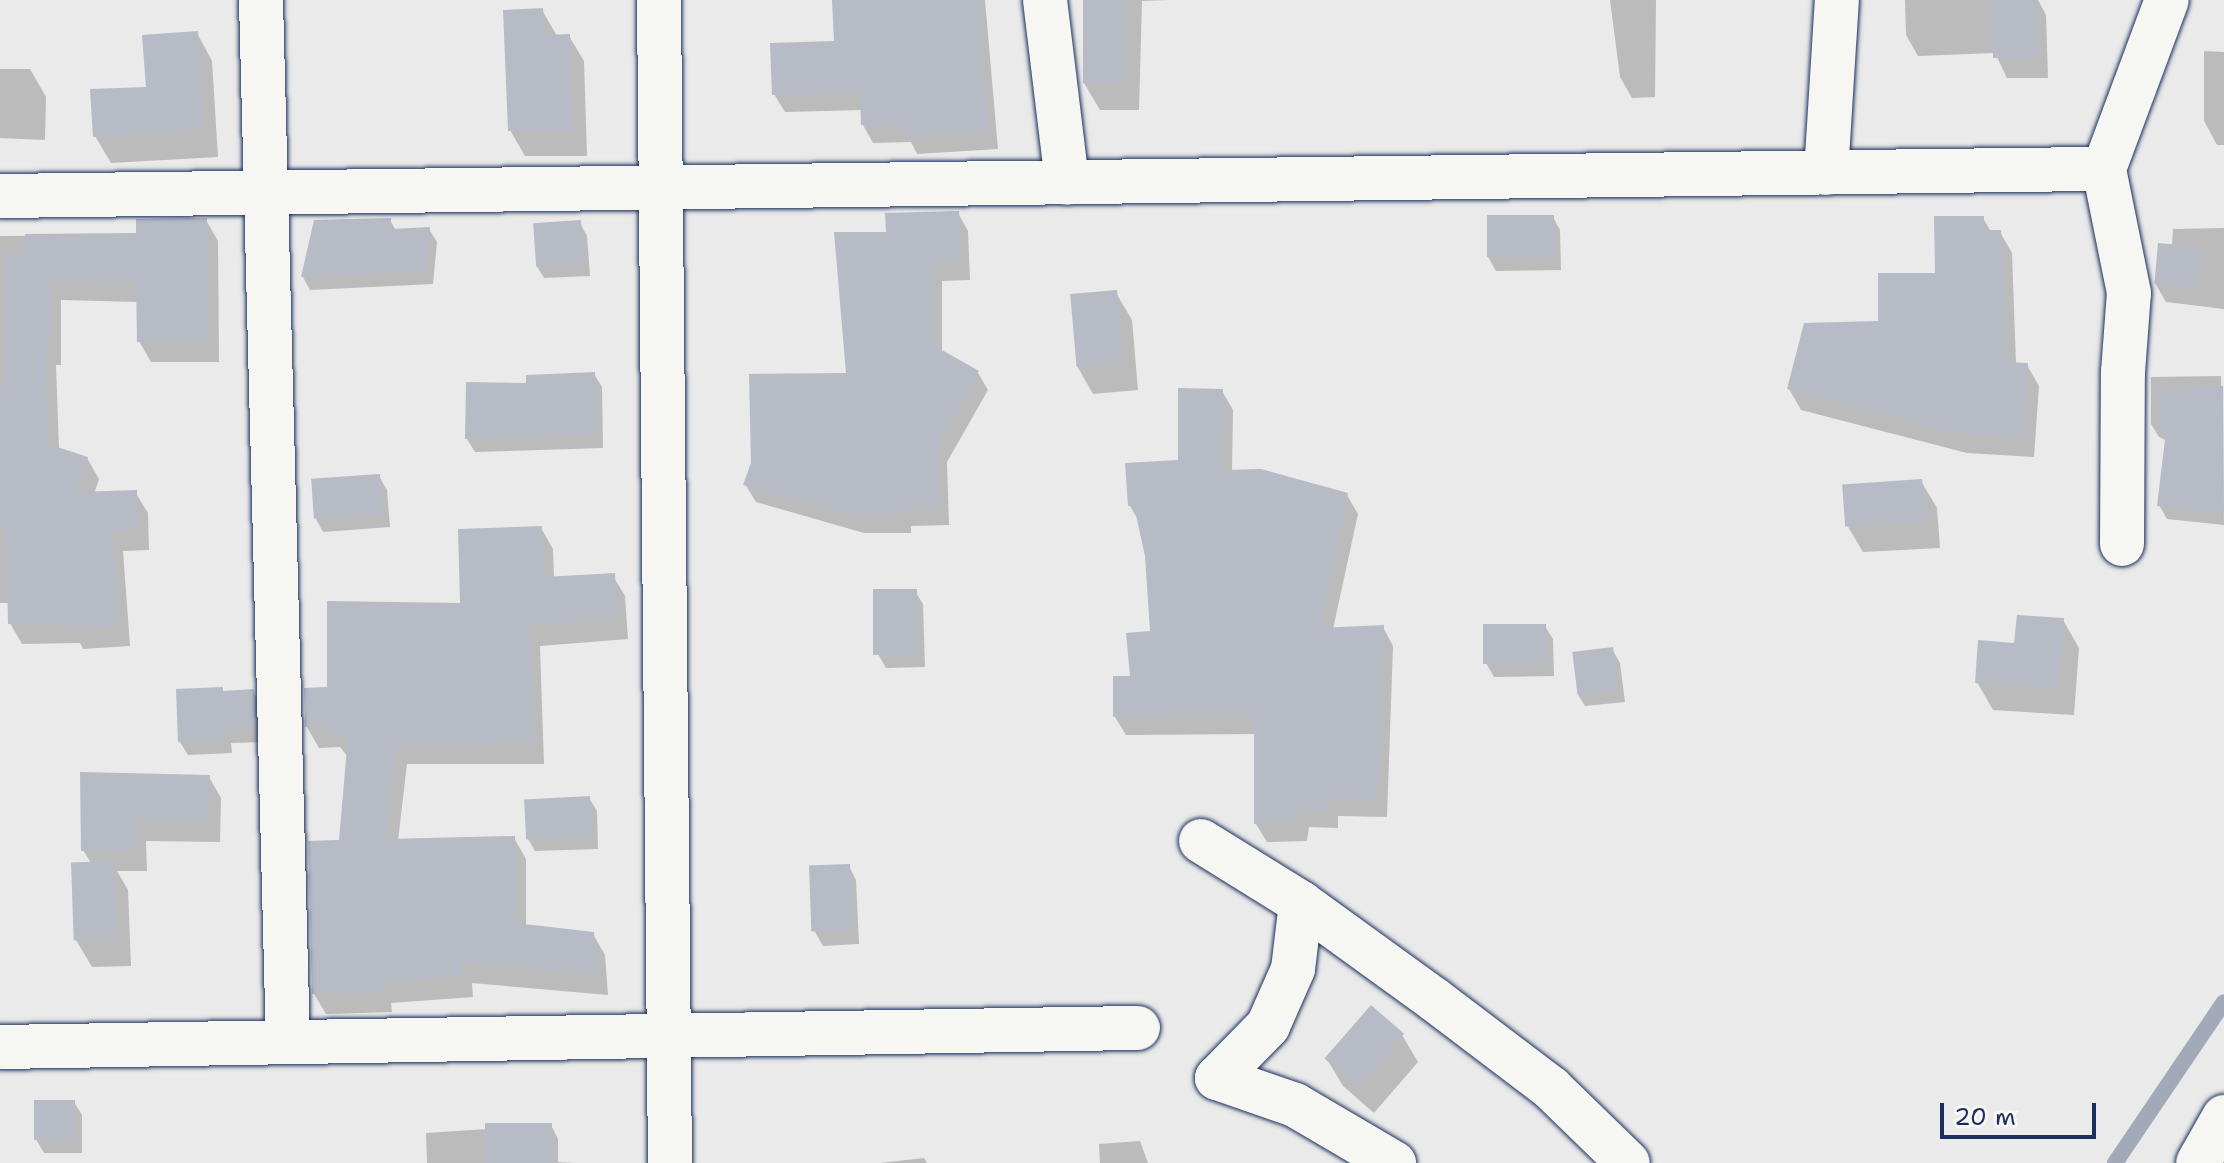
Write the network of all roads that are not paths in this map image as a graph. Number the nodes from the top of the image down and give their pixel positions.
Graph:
1 (261, 0) edge
2 (659, 0) edge
3 (1045, 0) edge
4 (1837, 0) edge
5 (2167, 0) edge
6 (2104, 169) junction
7 (1826, 173) junction
8 (1067, 183) junction
9 (660, 189) junction
10 (266, 193) junction
11 (0, 196) edge
12 (2122, 544) dead end
13 (1201, 841) dead end
14 (1301, 903) junction
15 (1138, 1028) dead end
16 (668, 1036) junction
17 (288, 1042) junction
18 (0, 1047) edge
19 (2224, 1117) edge
20 (670, 1163) edge
21 (1394, 1163) edge
22 (1628, 1163) edge
23 (2198, 1163) edge

1 - 10 street
2 - 9 street
3 - 8 street
4 - 7 street
5 - 6 street
6 - 7 street
6 - 12 street
7 - 8 street
8 - 9 street
9 - 10 street
9 - 16 street
10 - 11 street
10 - 17 street
13 - 14 street
14 - 21 street
14 - 22 street
15 - 16 street
16 - 17 street
16 - 20 street
17 - 18 street
19 - 23 street

